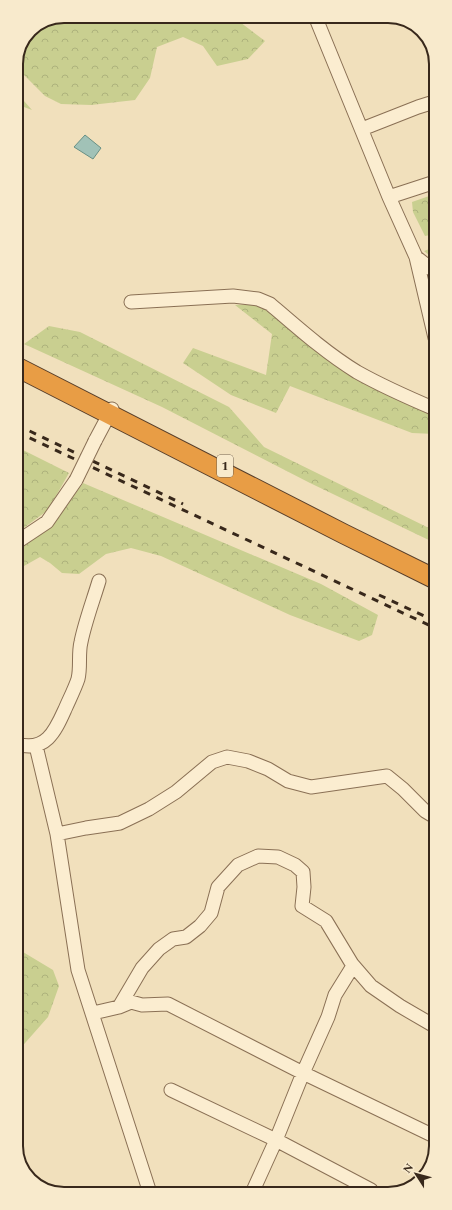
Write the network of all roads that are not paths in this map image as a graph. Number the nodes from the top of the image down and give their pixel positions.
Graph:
1 (318, 23) edge
2 (429, 104) edge
3 (362, 129) junction
4 (429, 184) edge
5 (389, 197) junction
6 (416, 257) junction
7 (429, 267) edge
8 (131, 302) dead end
9 (429, 312) edge
10 (23, 365) edge
11 (23, 370) edge
12 (429, 406) edge
13 (110, 411) junction
14 (23, 538) edge
15 (429, 565) edge
16 (429, 576) edge
17 (99, 581) dead end
18 (23, 746) edge
19 (36, 746) junction
20 (429, 813) edge
21 (57, 834) junction
22 (353, 966) junction
23 (119, 1007) junction
24 (93, 1013) junction
25 (429, 1023) edge
26 (303, 1073) junction
27 (172, 1090) dead end
28 (429, 1134) edge
29 (276, 1140) junction
30 (148, 1187) edge
31 (255, 1187) edge
32 (365, 1187) edge

1 - 3 street
2 - 3 street
3 - 5 street
4 - 5 street
5 - 6 street
6 - 7 street
6 - 9 street
8 - 12 street
10 - 13 highway, 1
11 - 13 highway, 1
13 - 14 street, bridge
13 - 15 highway, 1
13 - 16 highway, 1
17 - 19 street
18 - 19 street
19 - 21 street
20 - 21 street
21 - 24 street
22 - 23 street
22 - 25 street
22 - 26 street
23 - 24 street
23 - 26 street
24 - 30 street
26 - 28 street
26 - 29 street
27 - 29 street
29 - 31 street
29 - 32 street

